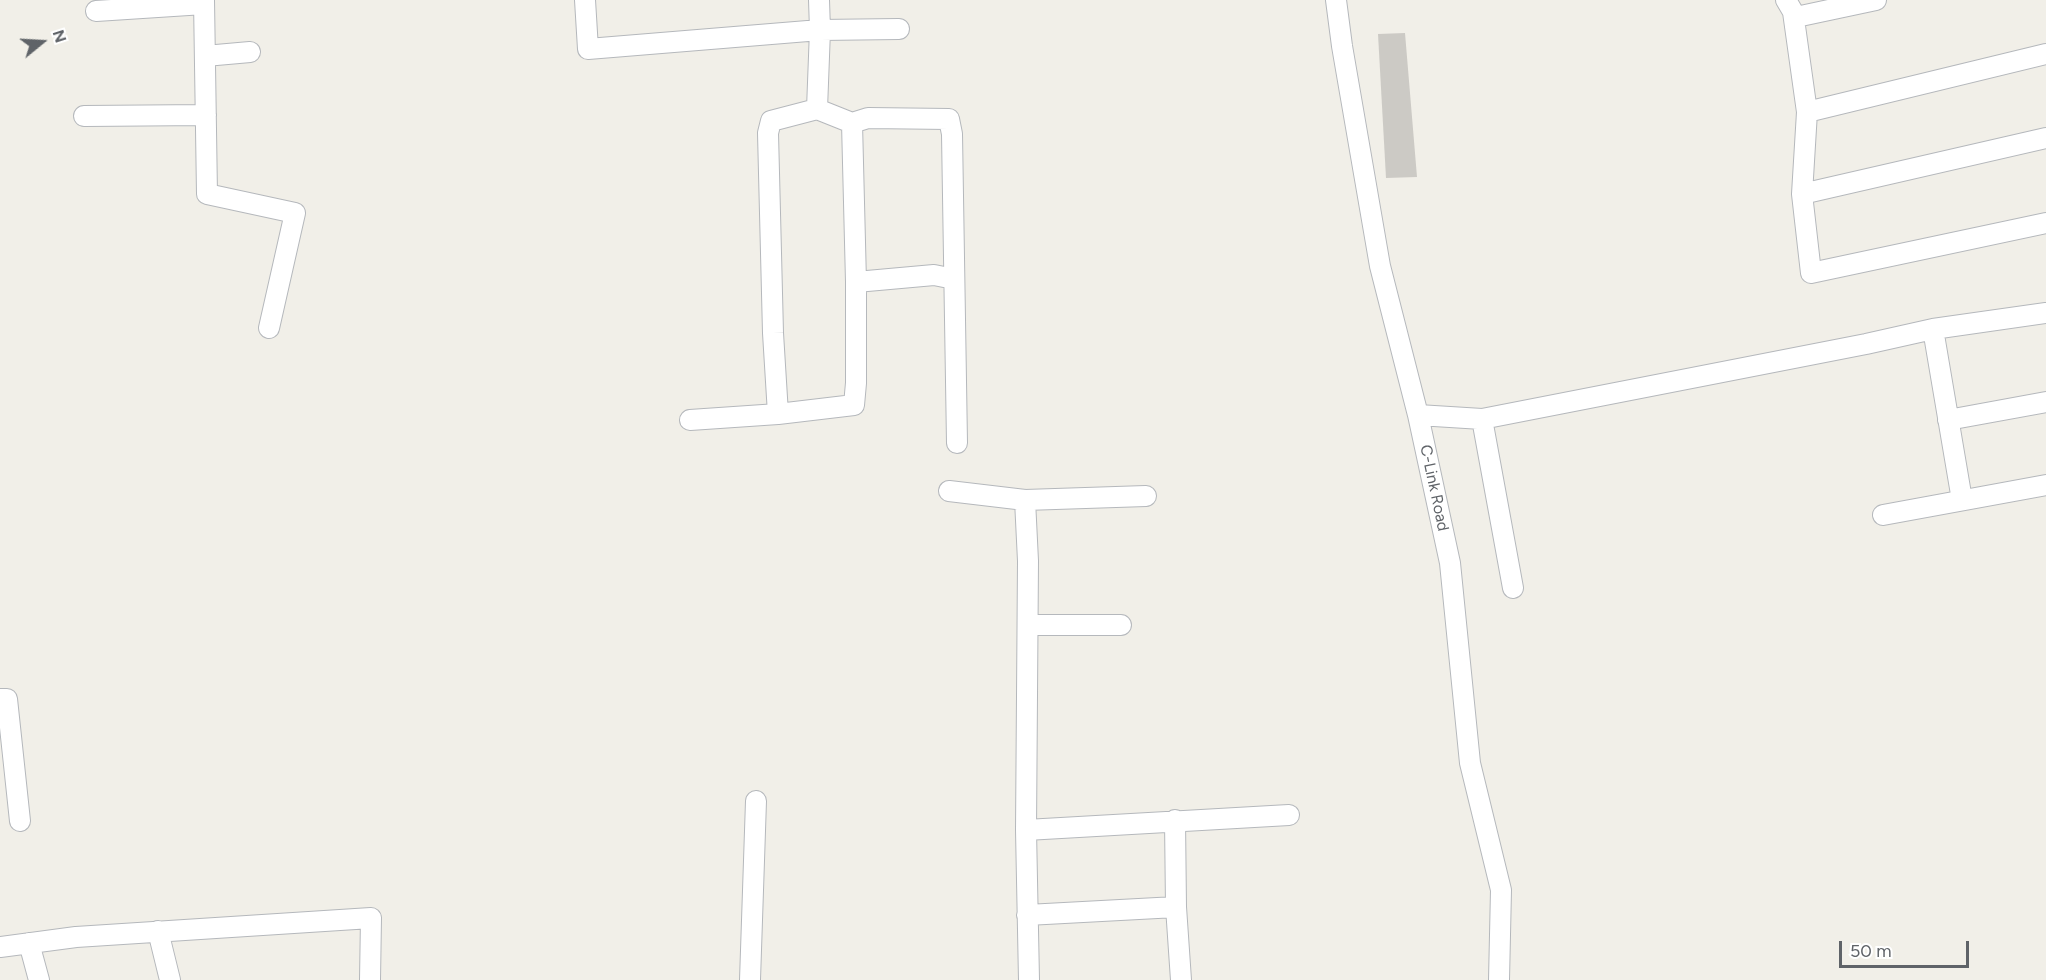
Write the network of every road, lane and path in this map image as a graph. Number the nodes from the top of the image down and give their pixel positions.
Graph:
1 (585, 0) edge
2 (819, 0) edge
3 (1336, 0) edge
4 (1876, 0) edge
5 (204, 2) edge
6 (1790, 6) edge
7 (96, 11) dead end
8 (899, 29) dead end
9 (820, 30) junction
10 (250, 52) dead end
11 (2046, 54) edge
12 (205, 56) junction
13 (817, 109) junction
14 (1807, 112) junction
15 (206, 115) junction
16 (84, 116) dead end
17 (852, 123) junction
18 (2046, 138) edge
19 (1802, 194) junction
20 (2046, 223) edge
21 (954, 279) junction
22 (856, 282) junction
23 (2046, 313) edge
24 (268, 328) dead end
25 (1933, 329) junction
26 (2046, 402) edge
27 (778, 414) junction
28 (1418, 415) junction
29 (1482, 419) junction
30 (690, 420) dead end
31 (1948, 420) junction
32 (957, 443) dead end
33 (2046, 485) edge
34 (949, 491) dead end
35 (1146, 496) dead end
36 (1025, 500) junction
37 (1962, 500) junction
38 (1883, 515) dead end
39 (1513, 588) dead end
40 (1028, 625) junction
41 (1121, 625) dead end
42 (0, 699) edge
43 (756, 801) dead end
44 (1290, 815) dead end
45 (1175, 820) junction
46 (20, 821) dead end
47 (1026, 830) junction
48 (1176, 907) junction
49 (1027, 915) junction
50 (158, 931) junction
51 (29, 943) junction
52 (0, 946) edge
53 (39, 980) edge
54 (170, 980) edge
55 (370, 980) edge
56 (750, 980) edge
57 (1029, 980) edge
58 (1181, 980) edge
59 (1500, 980) edge

1 - 9 street
2 - 9 street
3 - 28 street, C-Link Road
4 - 6 street
5 - 7 street
5 - 12 street
6 - 14 street
8 - 9 street
9 - 13 street
10 - 12 street
11 - 14 street
12 - 15 street
13 - 17 street
13 - 27 street
14 - 19 street
15 - 16 street
15 - 24 street
17 - 21 street
17 - 22 street
18 - 19 street
19 - 20 street
21 - 22 street
21 - 32 street
22 - 27 street
23 - 25 street
25 - 29 street
25 - 31 street
26 - 31 street
27 - 30 street
28 - 29 street
28 - 59 street, C-Link Road
29 - 39 street
31 - 37 street
33 - 37 street
34 - 36 street
35 - 36 street
36 - 40 street
37 - 38 street
40 - 41 street
40 - 47 street
42 - 46 street
43 - 56 street
44 - 45 street
45 - 47 street
45 - 48 street
47 - 49 street
48 - 49 street
48 - 58 street
49 - 57 street
50 - 51 street
50 - 54 street
50 - 55 street
51 - 52 street
51 - 53 street

